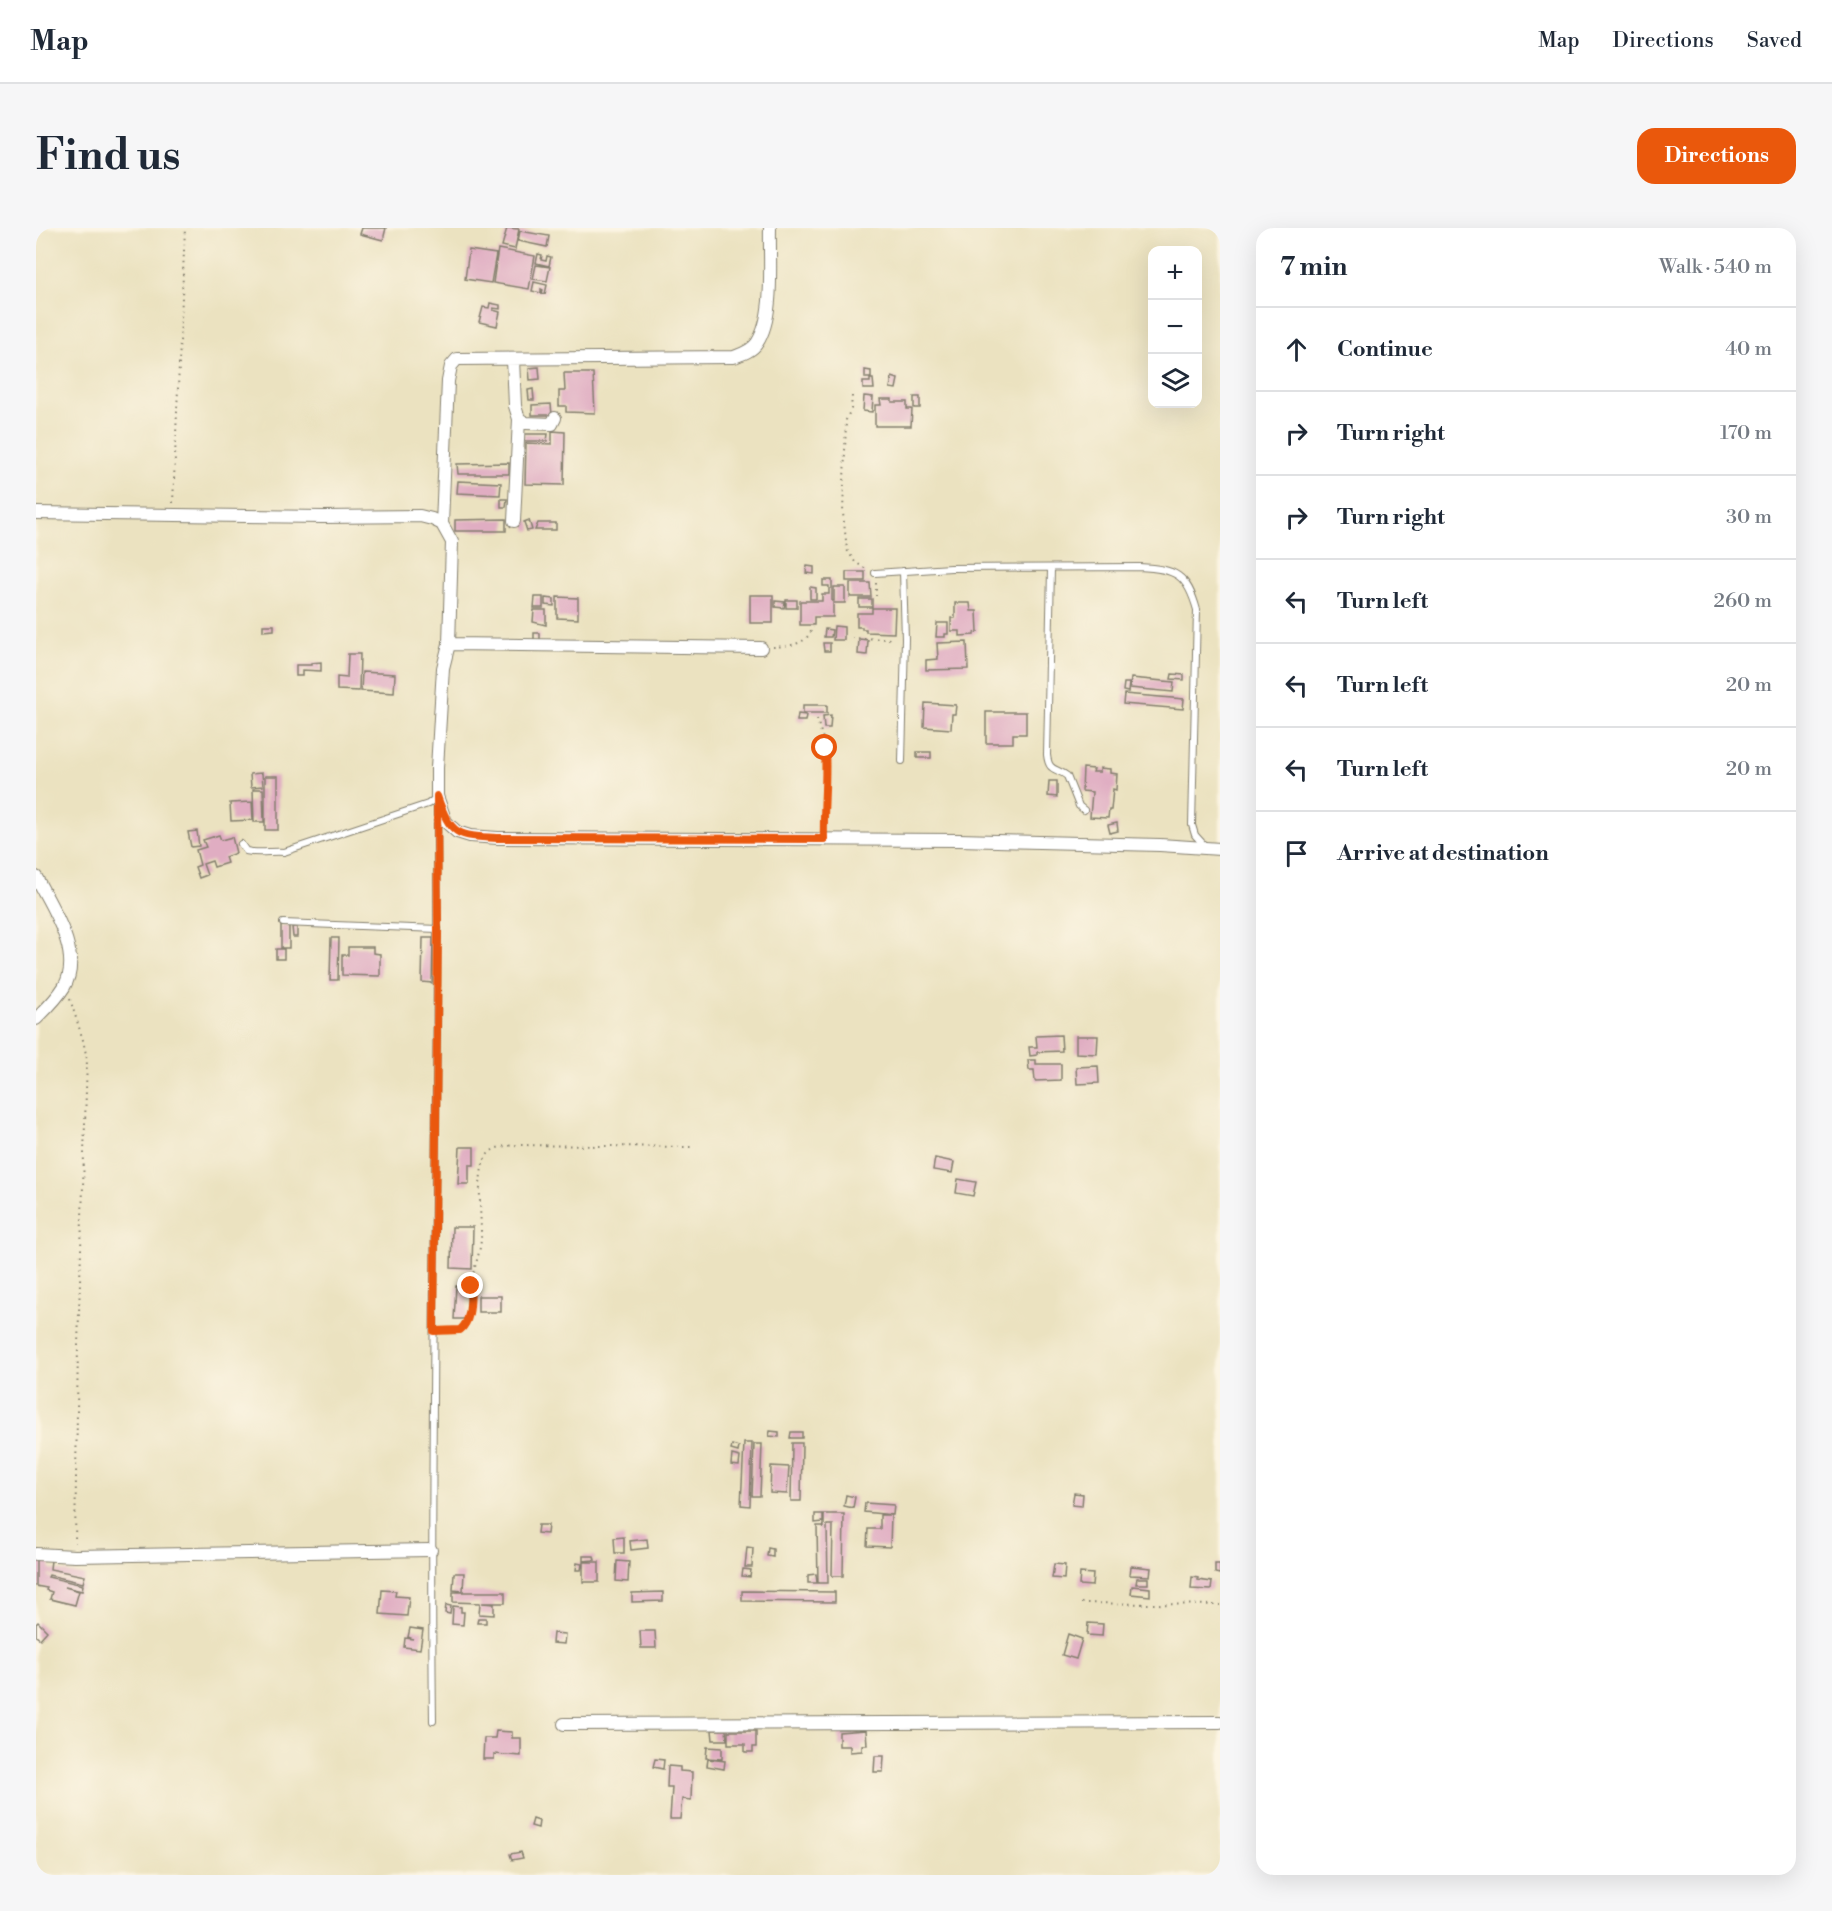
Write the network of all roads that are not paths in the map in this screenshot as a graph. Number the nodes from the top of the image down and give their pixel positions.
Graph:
1 (770, 228) edge
2 (513, 359) junction
3 (555, 418) dead end
4 (519, 419) junction
5 (36, 513) edge
6 (514, 521) dead end
7 (442, 524) junction
8 (1051, 569) junction
9 (903, 571) junction
10 (875, 573) road end
11 (449, 644) junction
12 (761, 648) road end
13 (902, 761) dead end
14 (437, 796) junction
15 (1084, 810) dead end
16 (241, 844) dead end
17 (1207, 847) junction
18 (1220, 849) edge
19 (36, 877) edge
20 (283, 923) dead end
21 (438, 929) junction
22 (36, 1019) edge
23 (431, 1550) junction
24 (36, 1554) edge
25 (433, 1721) dead end
26 (1220, 1722) edge
27 (564, 1724) dead end

1 - 2 street
2 - 4 street
2 - 7 street
3 - 4 street
4 - 6 street
5 - 7 street
7 - 11 street
8 - 9 lane
8 - 15 lane
8 - 17 lane
9 - 10 lane
9 - 13 lane
11 - 12 street
11 - 14 street
14 - 16 lane
14 - 17 street
14 - 21 lane
17 - 18 street
19 - 22 street
20 - 21 lane
21 - 23 lane
23 - 24 street
23 - 25 lane
26 - 27 street

